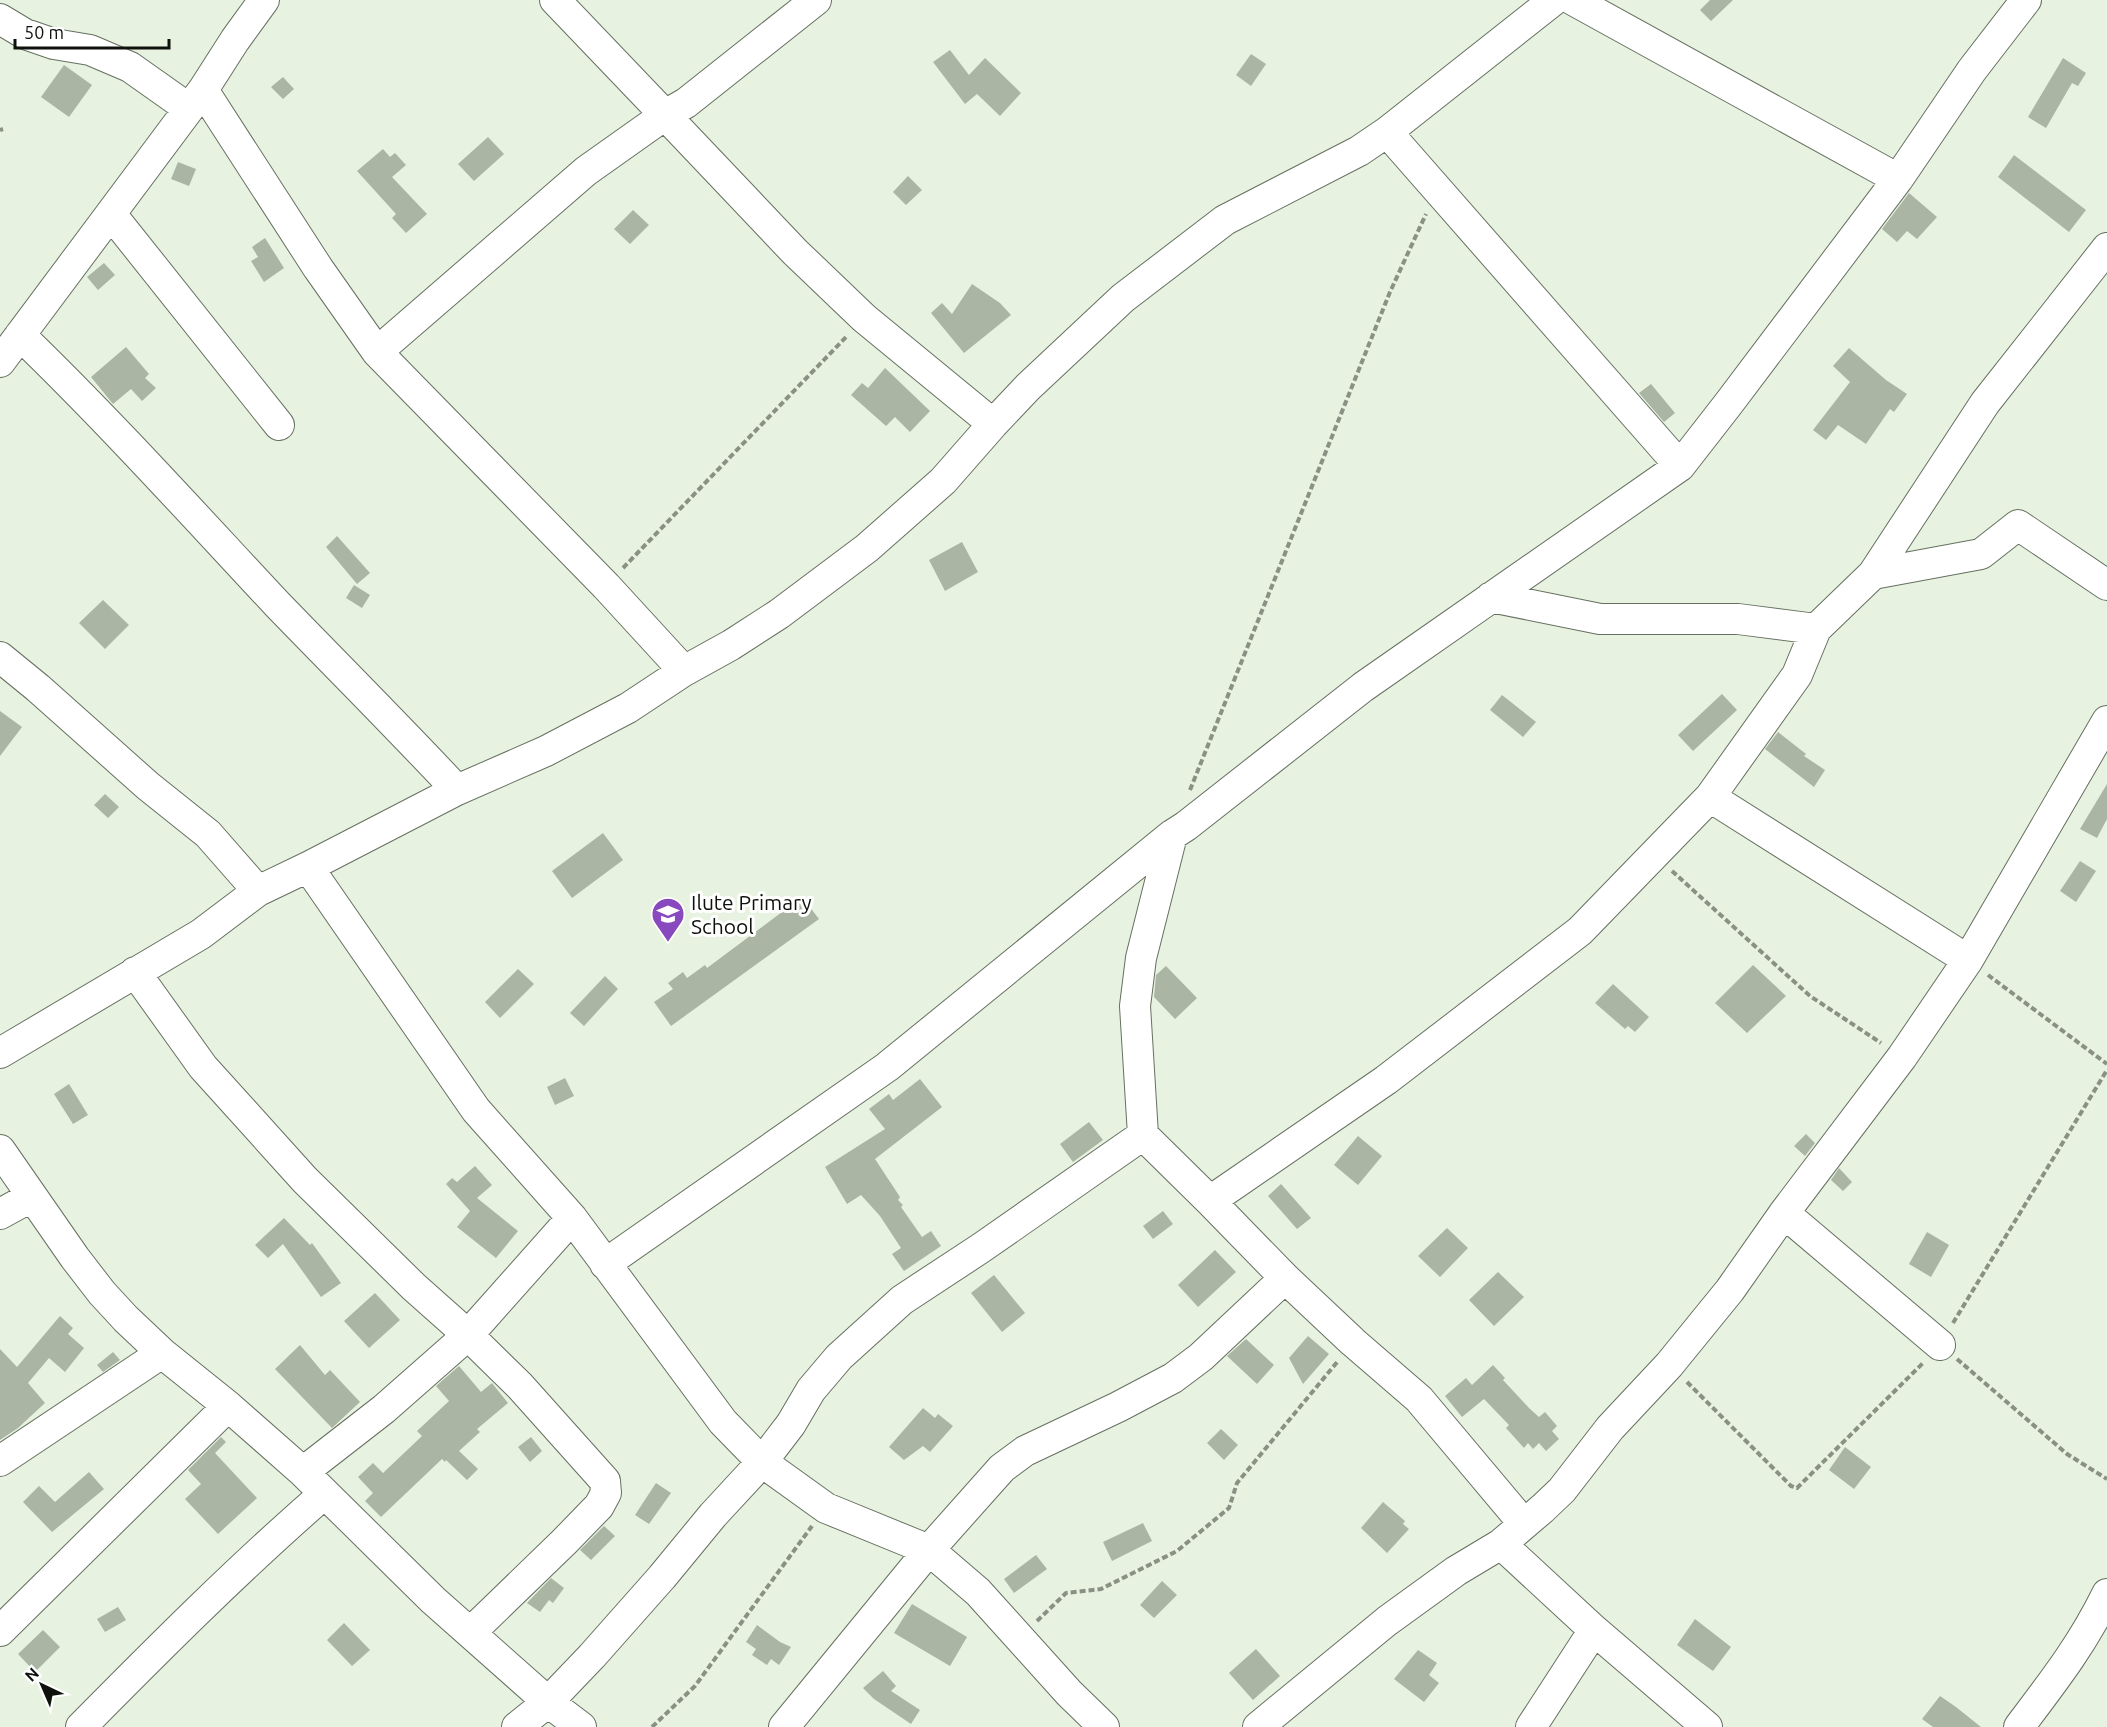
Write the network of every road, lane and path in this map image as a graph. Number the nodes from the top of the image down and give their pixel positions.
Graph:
1 (264, 0) edge
2 (555, 0) edge
3 (816, 0) edge
4 (1554, 0) edge
5 (1573, 0) edge
6 (2026, 0) edge
7 (0, 19) edge
8 (196, 99) junction
9 (665, 115) junction
10 (1388, 132) junction
11 (1898, 179) junction
12 (1438, 190) junction
13 (111, 214) junction
14 (2107, 248) edge
15 (864, 318) junction
16 (20, 335) junction
17 (377, 352) junction
18 (0, 362) edge
19 (993, 424) junction
20 (279, 425) dead end
21 (1680, 466) junction
22 (1873, 574) junction
23 (2107, 585) edge
24 (606, 586) junction
25 (1491, 597) junction
26 (1816, 629) junction
27 (0, 657) edge
28 (684, 671) junction
29 (2103, 732) edge
30 (457, 790) junction
31 (1190, 791) dead end
32 (1710, 797) junction
33 (1172, 835) junction
34 (1654, 854) junction
35 (308, 867) junction
36 (258, 891) junction
37 (1968, 960) junction
38 (135, 972) junction
39 (0, 1053) edge
40 (1902, 1057) junction
41 (2107, 1064) edge
42 (1143, 1135) junction
43 (0, 1150) edge
44 (31, 1197) junction
45 (1210, 1201) junction
46 (1784, 1213) junction
47 (0, 1214) edge
48 (572, 1218) junction
49 (605, 1264) junction
50 (1285, 1278) junction
51 (468, 1335) junction
52 (1353, 1342) junction
53 (1940, 1345) joint
54 (162, 1353) junction
55 (228, 1406) junction
56 (0, 1461) edge
57 (762, 1462) junction
58 (303, 1472) junction
59 (2107, 1479) edge
60 (324, 1494) junction
61 (826, 1508) junction
62 (1524, 1524) junction
63 (1501, 1544) junction
64 (929, 1550) junction
65 (2107, 1594) edge
66 (1594, 1630) junction
67 (0, 1631) edge
68 (471, 1632) junction
69 (1020, 1639) junction
70 (548, 1702) junction
71 (81, 1727) edge
72 (517, 1727) edge
73 (581, 1727) edge
74 (652, 1727) edge
75 (784, 1727) edge
76 (1104, 1727) edge
77 (1258, 1727) edge
78 (1531, 1727) edge
79 (1707, 1727) edge
80 (2019, 1727) edge

1 - 8 street
2 - 9 street
3 - 9 street
4 - 10 street
5 - 11 street
6 - 11 street
7 - 8 street
8 - 13 street
8 - 17 street
9 - 15 street
9 - 17 street
10 - 12 street
10 - 19 street
11 - 21 street
12 - 21 street
12 - 31 path
13 - 16 street
13 - 20 street
14 - 22 street
15 - 19 street
15 - 24 path
16 - 18 street
16 - 30 street
17 - 24 street
19 - 28 street
21 - 25 street
22 - 23 street
22 - 26 street
24 - 28 street
25 - 26 street
25 - 33 street
26 - 32 street
27 - 36 street
28 - 30 street
29 - 37 street
30 - 35 street
32 - 34 street
32 - 37 street
33 - 42 street
33 - 49 street
34 - 40 path
34 - 45 street
35 - 36 street
35 - 48 street
36 - 38 street
37 - 40 street
37 - 41 path
38 - 39 street
38 - 51 street
40 - 46 street
42 - 45 street
42 - 57 street
43 - 44 street
44 - 47 street
44 - 54 street
45 - 50 street
46 - 53 street
46 - 62 street
48 - 49 street
48 - 51 street
49 - 57 street
50 - 52 street
50 - 64 street
51 - 58 street
51 - 68 street
52 - 62 street
52 - 69 path
53 - 59 path
54 - 55 street
54 - 56 street
55 - 58 street
55 - 67 street
57 - 61 street
57 - 70 street
58 - 60 street
60 - 68 street
60 - 71 street
61 - 64 street
61 - 74 path
62 - 63 street
63 - 66 street
63 - 77 street
64 - 69 street
64 - 75 street
65 - 80 street
66 - 78 street
66 - 79 street
68 - 70 street
69 - 76 street
70 - 72 street
70 - 73 street

